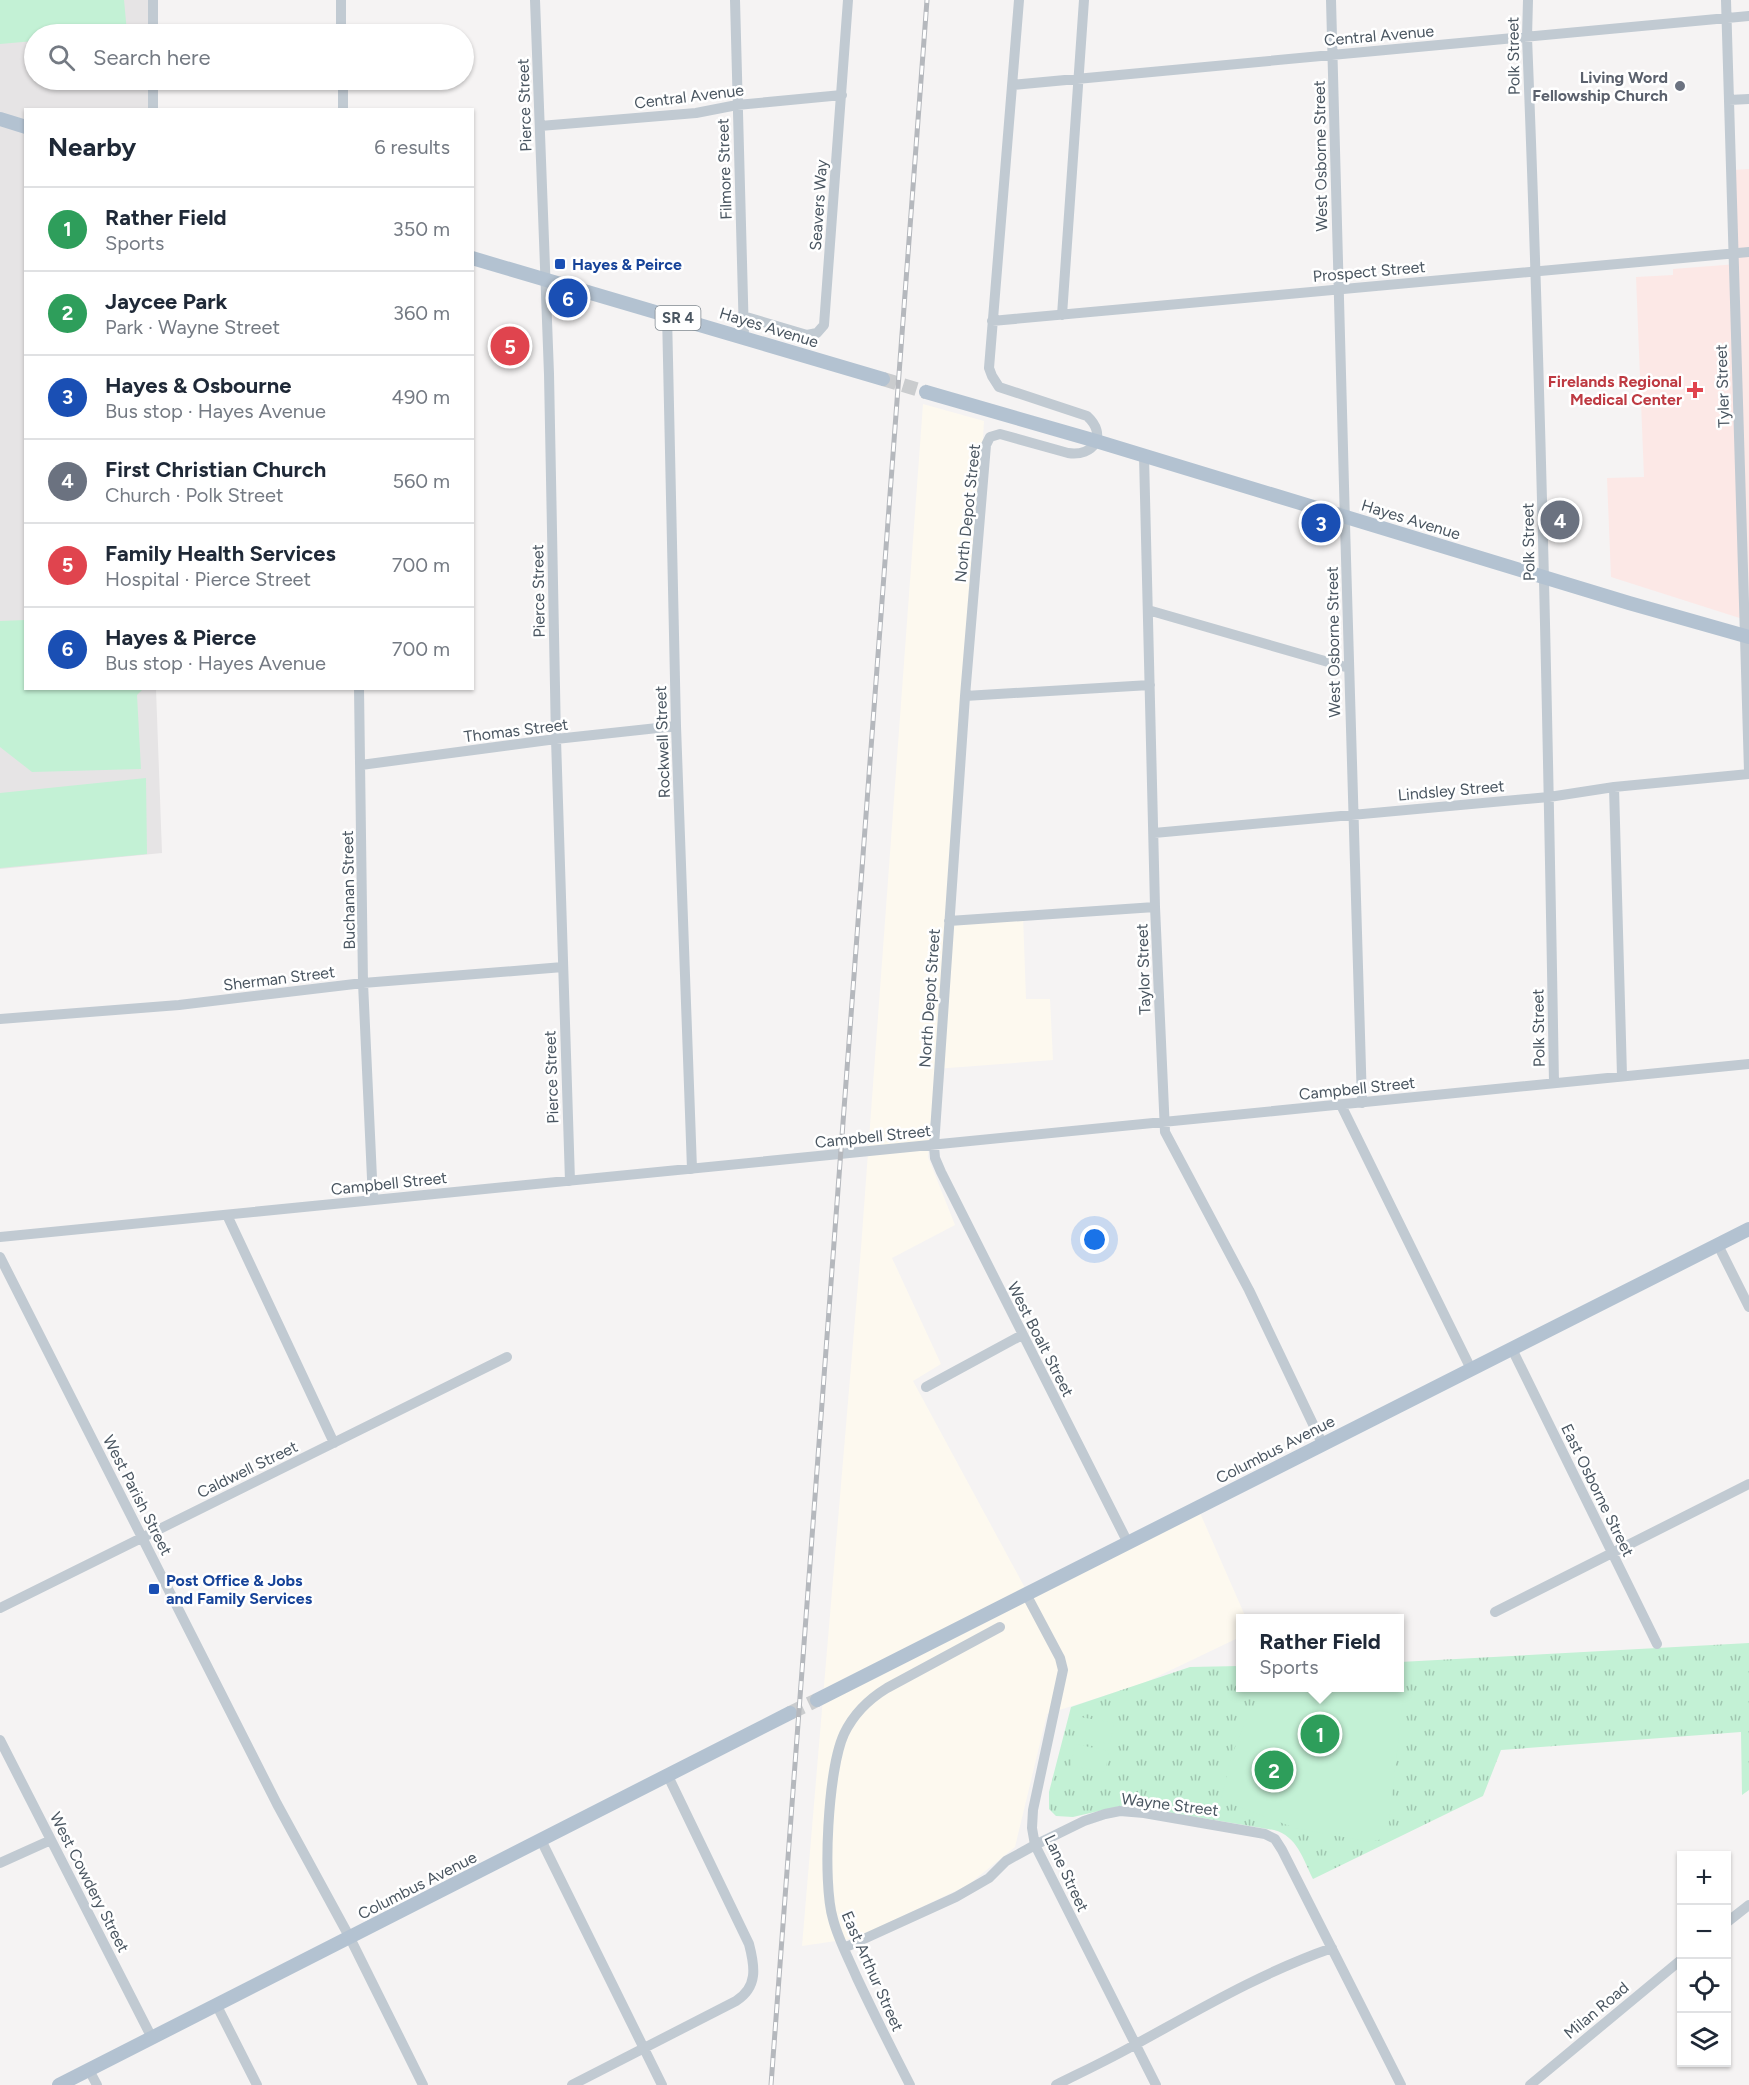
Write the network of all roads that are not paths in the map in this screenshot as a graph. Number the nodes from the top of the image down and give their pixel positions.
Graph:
1 (153, 0) edge
2 (340, 0) edge
3 (536, 0) edge
4 (735, 0) edge
5 (848, 0) edge
6 (1019, 0) edge
7 (1084, 0) edge
8 (1331, 0) edge
9 (1528, 0) edge
10 (1726, 0) edge
11 (1749, 16) edge
12 (1726, 18) junction
13 (153, 24) edge
14 (341, 24) edge
15 (1527, 37) junction
16 (1333, 55) junction
17 (1078, 78) junction
18 (1012, 85) junction
19 (153, 90) edge
20 (343, 90) edge
21 (842, 95) junction
22 (1749, 99) edge
23 (1729, 100) junction
24 (737, 105) junction
25 (153, 108) edge
26 (344, 108) edge
27 (0, 119) edge
28 (24, 126) edge
29 (540, 126) junction
30 (1749, 252) edge
31 (1732, 254) junction
32 (474, 259) edge
33 (1536, 273) junction
34 (544, 278) junction
35 (1339, 289) junction
36 (667, 314) junction
37 (1062, 315) junction
38 (743, 316) junction
39 (992, 321) junction
40 (744, 337) junction
41 (883, 379) tunnel mouth
42 (926, 392) tunnel mouth
43 (1096, 441) junction
44 (1144, 456) junction
45 (1346, 516) junction
46 (1544, 578) junction
47 (1148, 610) junction
48 (1747, 636) edge
49 (1349, 668) junction
50 (1150, 685) junction
51 (359, 690) edge
52 (965, 696) junction
53 (676, 726) junction
54 (556, 739) junction
55 (361, 765) junction
56 (1749, 772) edge
57 (1614, 788) junction
58 (1549, 796) junction
59 (1352, 814) junction
60 (1154, 833) junction
61 (1155, 907) junction
62 (949, 921) junction
63 (562, 967) junction
64 (363, 983) junction
65 (0, 1019) edge
66 (1749, 1064) edge
67 (1622, 1076) junction
68 (1554, 1083) junction
69 (1362, 1103) junction
70 (1341, 1105) junction
71 (1164, 1122) junction
72 (934, 1146) junction
73 (692, 1169) junction
74 (570, 1181) junction
75 (373, 1200) junction
76 (227, 1215) junction
77 (1749, 1229) edge
78 (0, 1237) edge
79 (1718, 1245) junction
80 (0, 1257) edge
81 (1749, 1307) edge
82 (1022, 1335) junction
83 (1512, 1348) junction
84 (507, 1357) dead end
85 (1471, 1369) junction
86 (926, 1387) dead end
87 (334, 1443) junction
88 (1322, 1443) junction
89 (1749, 1484) edge
90 (143, 1538) junction
91 (1128, 1543) junction
92 (1612, 1553) junction
93 (1026, 1594) junction
94 (0, 1608) edge
95 (1495, 1612) dead end
96 (1000, 1627) dead end
97 (1657, 1644) dead end
98 (817, 1700) tunnel mouth
99 (790, 1713) tunnel mouth
100 (0, 1740) edge
101 (668, 1776) junction
102 (51, 1840) junction
103 (541, 1840) junction
104 (1035, 1845) junction
105 (0, 1863) edge
106 (1749, 1905) edge
107 (1731, 1919) edge
108 (350, 1938) junction
109 (844, 1948) junction
110 (1332, 1948) junction
111 (1677, 1963) edge
112 (217, 2006) junction
113 (153, 2038) junction
114 (1136, 2045) junction
115 (643, 2048) junction
116 (89, 2070) junction
117 (59, 2085) edge
118 (97, 2085) edge
119 (257, 2085) edge
120 (423, 2085) edge
121 (572, 2085) edge
122 (662, 2085) edge
123 (910, 2085) edge
124 (1056, 2085) edge
125 (1156, 2085) edge
126 (1401, 2085) edge
127 (1530, 2085) edge

1 - 13 street
2 - 14 street
3 - 29 street, Pierce Street
4 - 24 street, Filmore Street
5 - 21 street, Seavers Way
6 - 18 street
7 - 17 street
8 - 16 street, West Osborne Street
9 - 15 street, Polk Street
10 - 12 street, Tyler Street
11 - 12 street, Central Avenue
12 - 15 street, Central Avenue
12 - 23 street, Tyler Street
15 - 16 street, Central Avenue
15 - 33 street, Polk Street
16 - 17 street, Central Avenue
16 - 35 street, West Osborne Street
17 - 18 street, Central Avenue
17 - 37 street
18 - 39 street
19 - 25 street
20 - 26 street
21 - 24 street, Central Avenue
21 - 38 street, Seavers Way
22 - 23 street
23 - 31 street, Tyler Street
24 - 29 street, Central Avenue
24 - 38 street, Filmore Street
27 - 28 main road
29 - 34 street, Pierce Street
30 - 31 street, Prospect Street
31 - 33 street, Prospect Street
31 - 48 street, Tyler Street
32 - 34 main road, Hayes Avenue / SR 4
33 - 35 street, Prospect Street
33 - 46 street, Polk Street
34 - 36 main road, Hayes Avenue / SR 4
34 - 54 street, Pierce Street
35 - 37 street, Prospect Street
35 - 45 street, West Osborne Street
36 - 40 main road, Hayes Avenue / SR 4
36 - 53 street, Rockwell Street
37 - 39 street, Prospect Street
38 - 40 street, Filmore Street
39 - 43 street
40 - 41 main road, Hayes Avenue / SR 4
42 - 43 main road, Hayes Avenue
43 - 44 main road, Hayes Avenue
43 - 52 street, North Depot Street
44 - 45 main road, Hayes Avenue
44 - 47 street, Taylor Street
45 - 46 main road, Hayes Avenue
45 - 49 street, West Osborne Street
46 - 48 main road, Hayes Avenue
46 - 58 street, Polk Street
47 - 49 street
47 - 50 street, Taylor Street
48 - 56 street, Tyler Street
49 - 59 street, West Osborne Street
50 - 52 street
50 - 60 street, Taylor Street
51 - 55 street, Buchanan Street
52 - 62 street, North Depot Street
53 - 54 street, Thomas Street
53 - 73 street, Rockwell Street
54 - 55 street, Thomas Street
54 - 63 street, Pierce Street
55 - 64 street, Buchanan Street
56 - 57 street, Lindsley Street
57 - 58 street, Lindsley Street
57 - 67 street
58 - 59 street, Lindsley Street
58 - 68 street, Polk Street
59 - 60 street, Lindsley Street
59 - 69 street, West Osborne Street
60 - 61 street, Taylor Street
61 - 62 street
61 - 71 street, Taylor Street
62 - 72 street, North Depot Street
63 - 64 street, Sherman Street
63 - 74 street, Pierce Street
64 - 65 street, Sherman Street
64 - 75 street, Buchanan Street
66 - 67 street, Campbell Street
67 - 68 street, Campbell Street
68 - 69 street, Campbell Street
69 - 70 street, Campbell Street
70 - 71 street, Campbell Street
70 - 85 street
71 - 72 street, Campbell Street
71 - 88 street, Taylor Street
72 - 73 street, Campbell Street
72 - 82 street, West Boalt Street
73 - 74 street, Campbell Street
74 - 75 street, Campbell Street
75 - 76 street, Campbell Street
76 - 78 street, Campbell Street
76 - 87 street
77 - 79 main road, Columbus Avenue
79 - 81 street
79 - 83 main road, Columbus Avenue
80 - 90 street, West Parish Street
82 - 86 street
82 - 91 street, West Boalt Street
83 - 85 main road, Columbus Avenue
83 - 92 street, East Osborne Street
84 - 87 street, Caldwell Street
85 - 88 main road, Columbus Avenue
87 - 90 street, Caldwell Street
88 - 91 main road, Columbus Avenue
89 - 92 street
90 - 94 street, Caldwell Street
90 - 108 street, West Parish Street
91 - 93 main road, Columbus Avenue
92 - 95 street
92 - 97 street, East Osborne Street
93 - 98 main road, Columbus Avenue
93 - 104 street, Lane Street
96 - 109 street, East Arthur Street
99 - 101 main road, Columbus Avenue
100 - 102 street, West Cowdery Street
101 - 103 main road, Columbus Avenue
101 - 115 street
102 - 105 street
102 - 113 street, West Cowdery Street
103 - 108 main road, Columbus Avenue
103 - 115 street
104 - 109 street, Wayne Street
104 - 110 street, Wayne Street
104 - 114 street, Lane Street
106 - 107 street
108 - 112 main road, Columbus Avenue
108 - 120 street, West Parish Street
109 - 123 street, East Arthur Street
110 - 114 street
110 - 126 street
111 - 127 street, Milan Road
112 - 113 main road, Columbus Avenue
112 - 119 street
113 - 116 main road, Columbus Avenue
114 - 124 street
114 - 125 street, Lane Street
115 - 121 street
115 - 122 street
116 - 117 main road, Columbus Avenue
116 - 118 street

